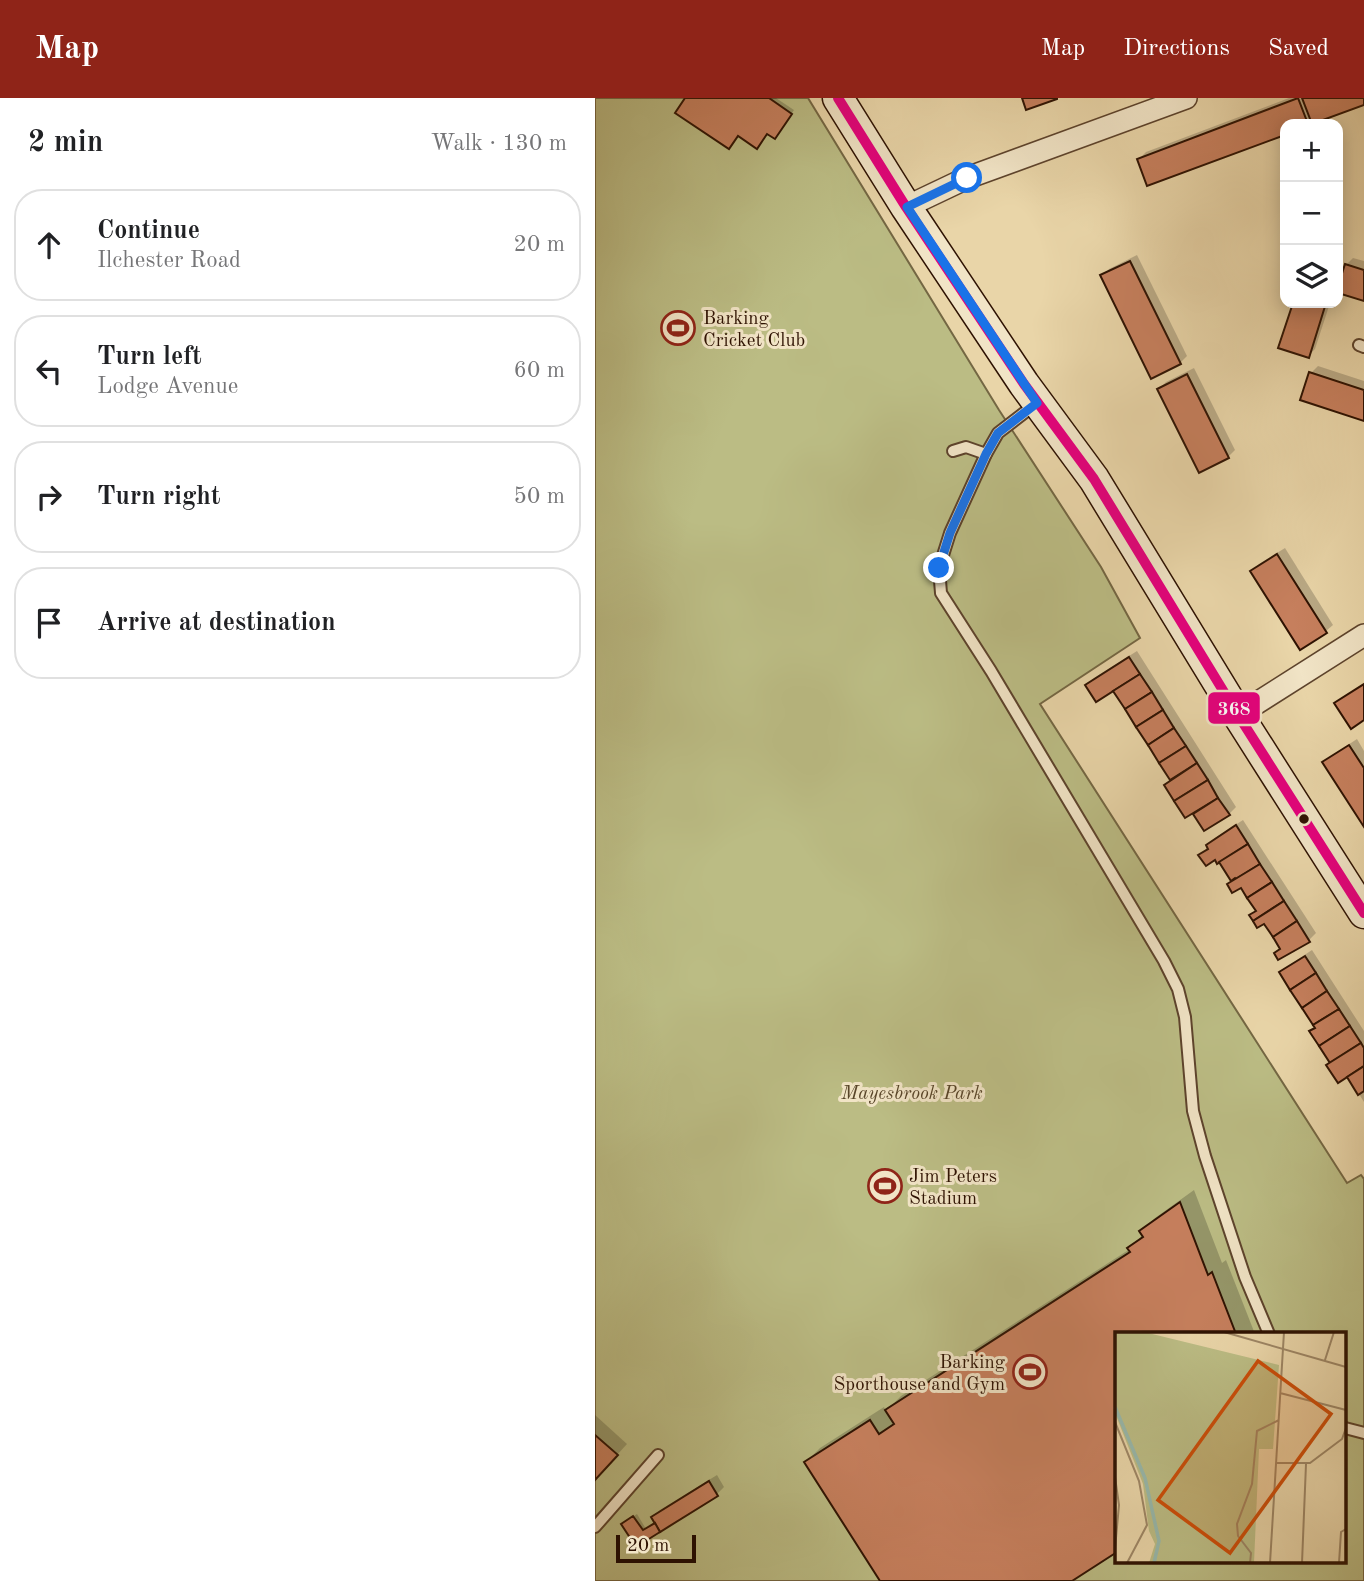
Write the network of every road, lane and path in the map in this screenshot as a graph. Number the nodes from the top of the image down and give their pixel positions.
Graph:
1 (838, 98) edge
2 (1186, 98) edge
3 (907, 207) junction
4 (1037, 403) junction
5 (954, 451) dead end
6 (986, 454) junction
7 (1364, 635) edge
8 (1238, 715) junction
9 (1364, 913) edge
10 (1268, 1332) edge
11 (1347, 1429) edge
12 (1364, 1433) edge
13 (658, 1455) dead end
14 (595, 1527) edge

1 - 3 street
2 - 3 street
3 - 4 street
4 - 6 lane
4 - 8 street
5 - 6 lane
6 - 10 lane
7 - 8 street
8 - 9 street
11 - 12 lane
13 - 14 lane

